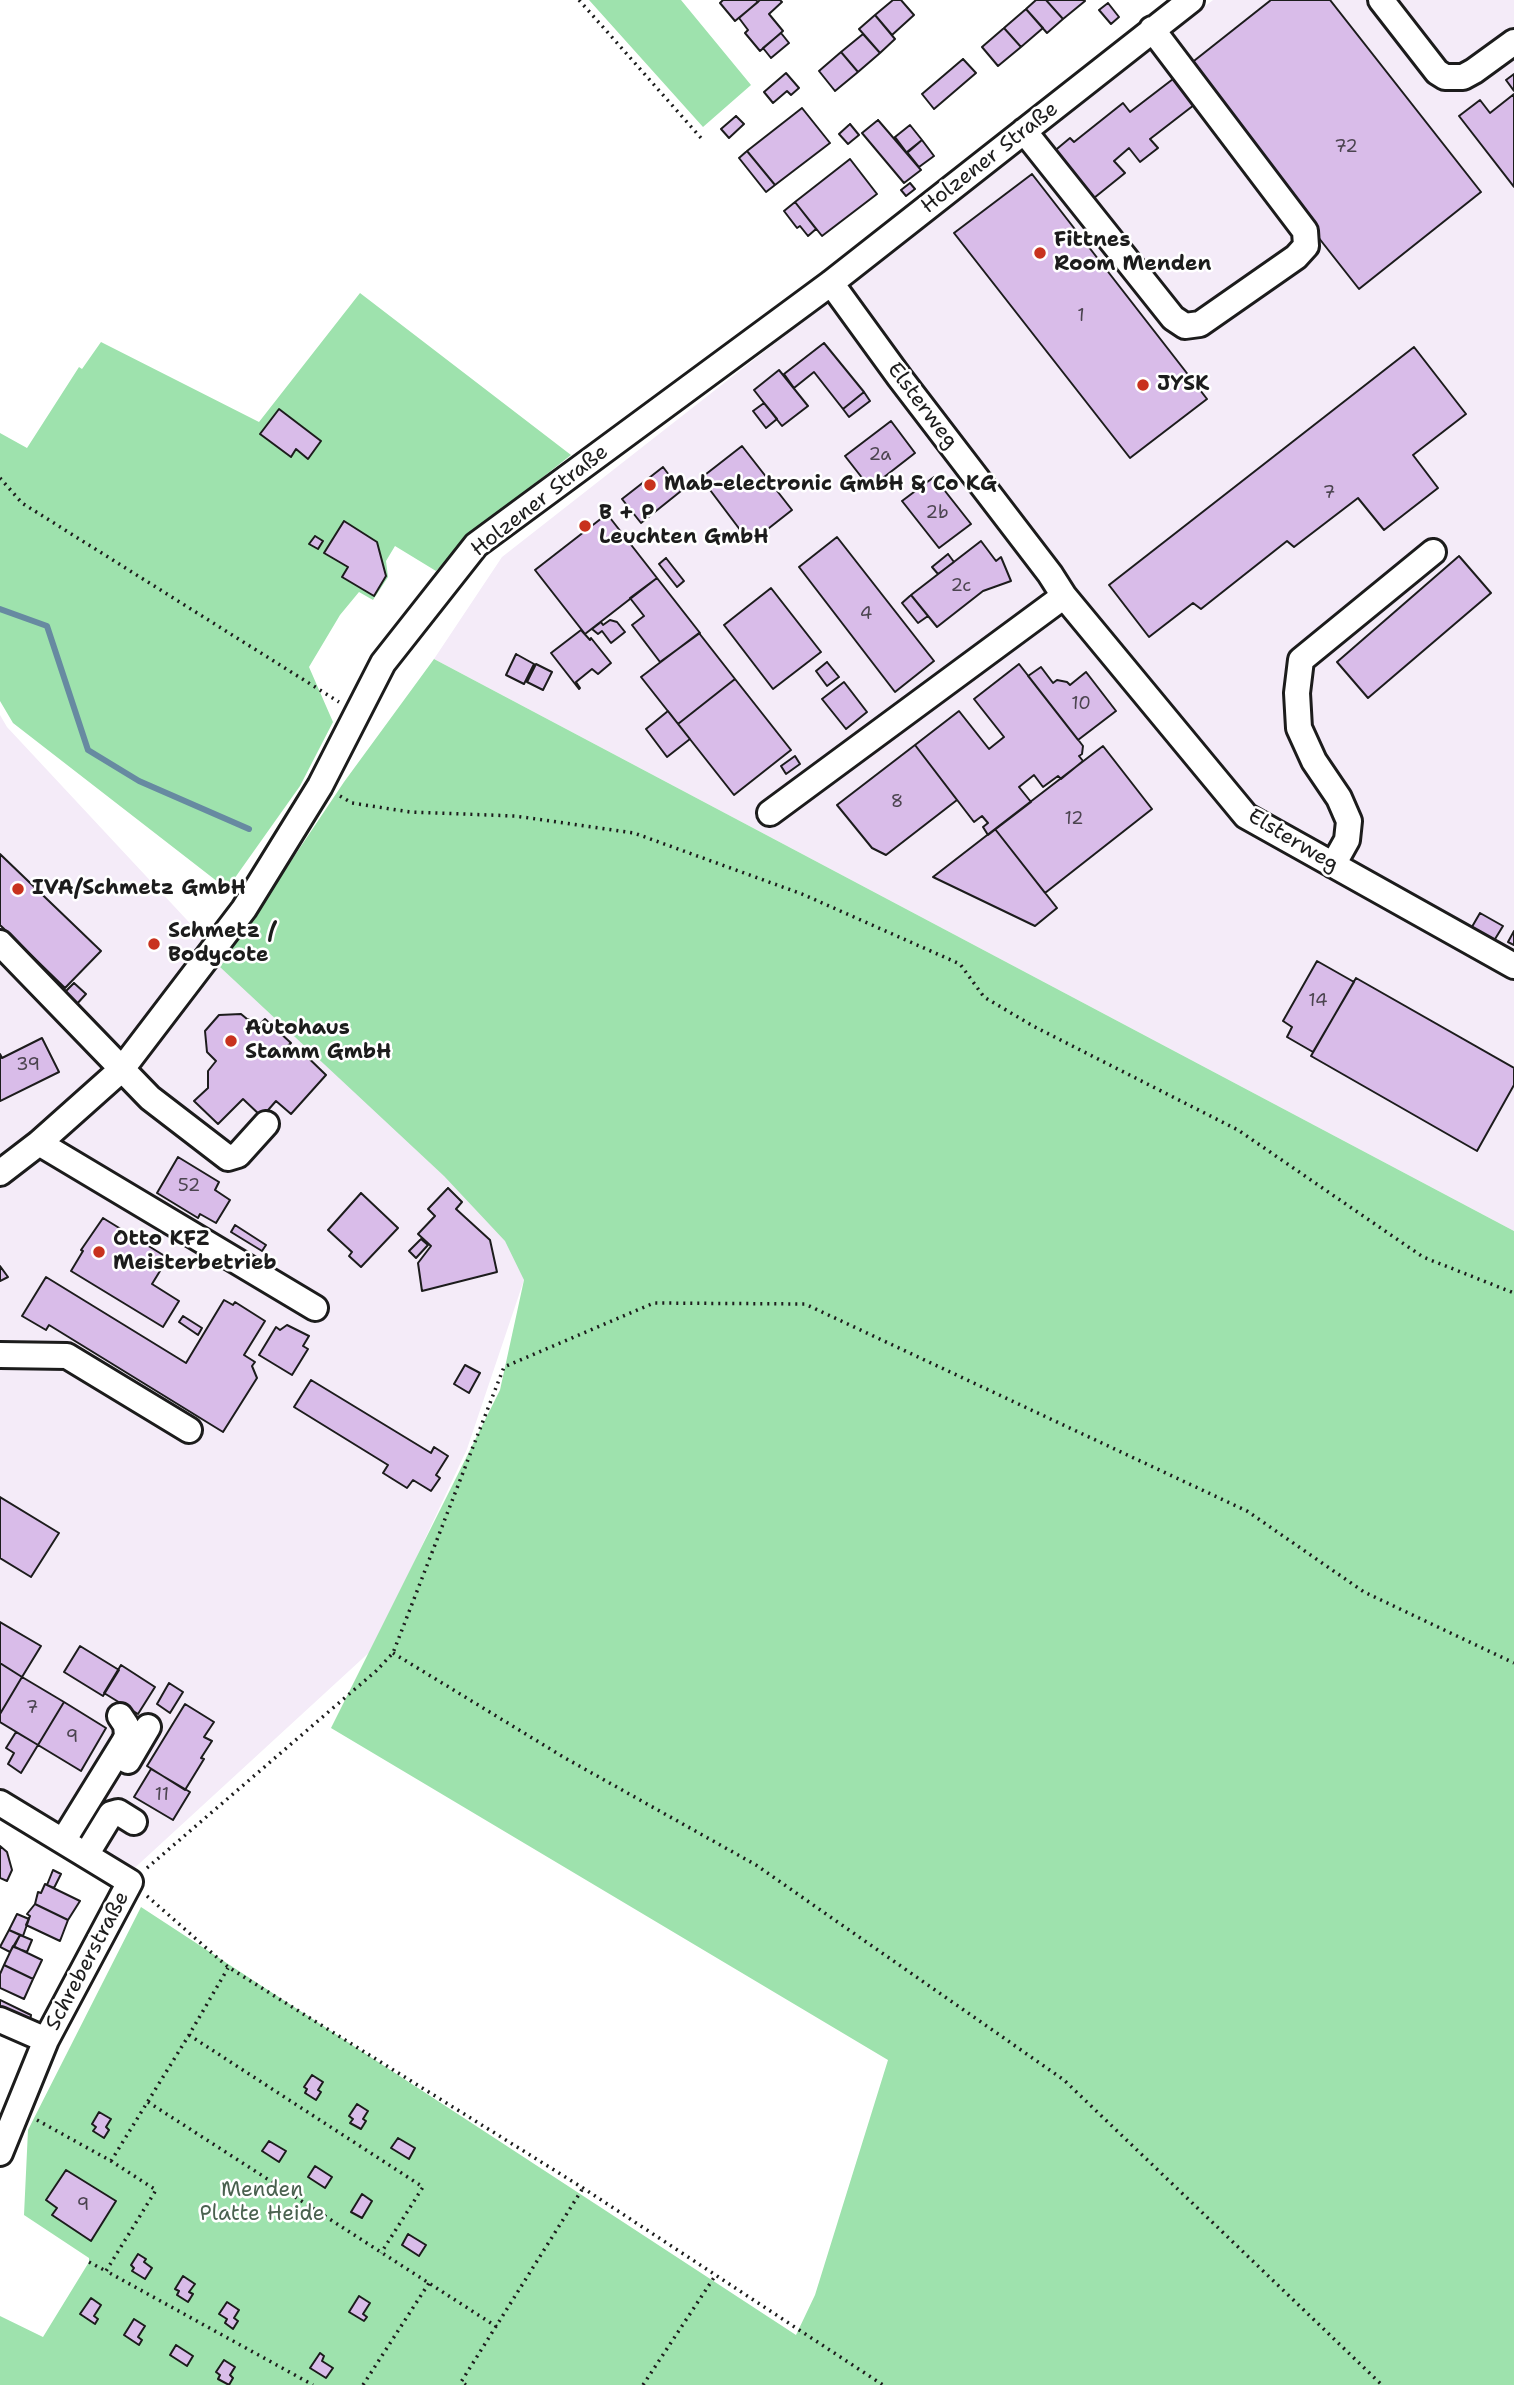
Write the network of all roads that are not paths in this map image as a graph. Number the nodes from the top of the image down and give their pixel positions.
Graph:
1 (1191, 0) edge
2 (1381, 0) edge
3 (1160, 15) edge
4 (1514, 42) edge
5 (1024, 131) junction
6 (831, 283) junction
7 (1433, 552) dead end
8 (1064, 596) junction
9 (770, 813) dead end
10 (1333, 864) junction
11 (0, 943) edge
12 (1514, 966) edge
13 (122, 1069) junction
14 (266, 1124) dead end
15 (40, 1143) junction
16 (0, 1173) edge
17 (315, 1308) dead end
18 (0, 1355) edge
19 (189, 1430) dead end
20 (120, 1716) dead end
21 (148, 1727) dead end
22 (0, 1803) edge
23 (134, 1822) dead end
24 (75, 1848) junction
25 (0, 2020) edge
26 (46, 2040) junction
27 (0, 2153) edge

1 - 3 street, Holzener Straße
2 - 4 street
3 - 5 street, Holzener Straße
3 - 5 street
5 - 6 street, Holzener Straße
6 - 8 street, Elsterweg
6 - 13 street, Holzener Straße
7 - 10 street
8 - 9 street
8 - 10 street, Elsterweg
10 - 12 street, Elsterweg
11 - 13 street
13 - 14 street
13 - 15 street, Holzener Straße
15 - 16 street, Holzener Straße
15 - 17 street
18 - 19 street
20 - 24 street
21 - 24 street
22 - 24 street
23 - 24 street
24 - 26 street, Schreberstraße
25 - 26 street, Schreberstraße
26 - 27 street, Schreberstraße

